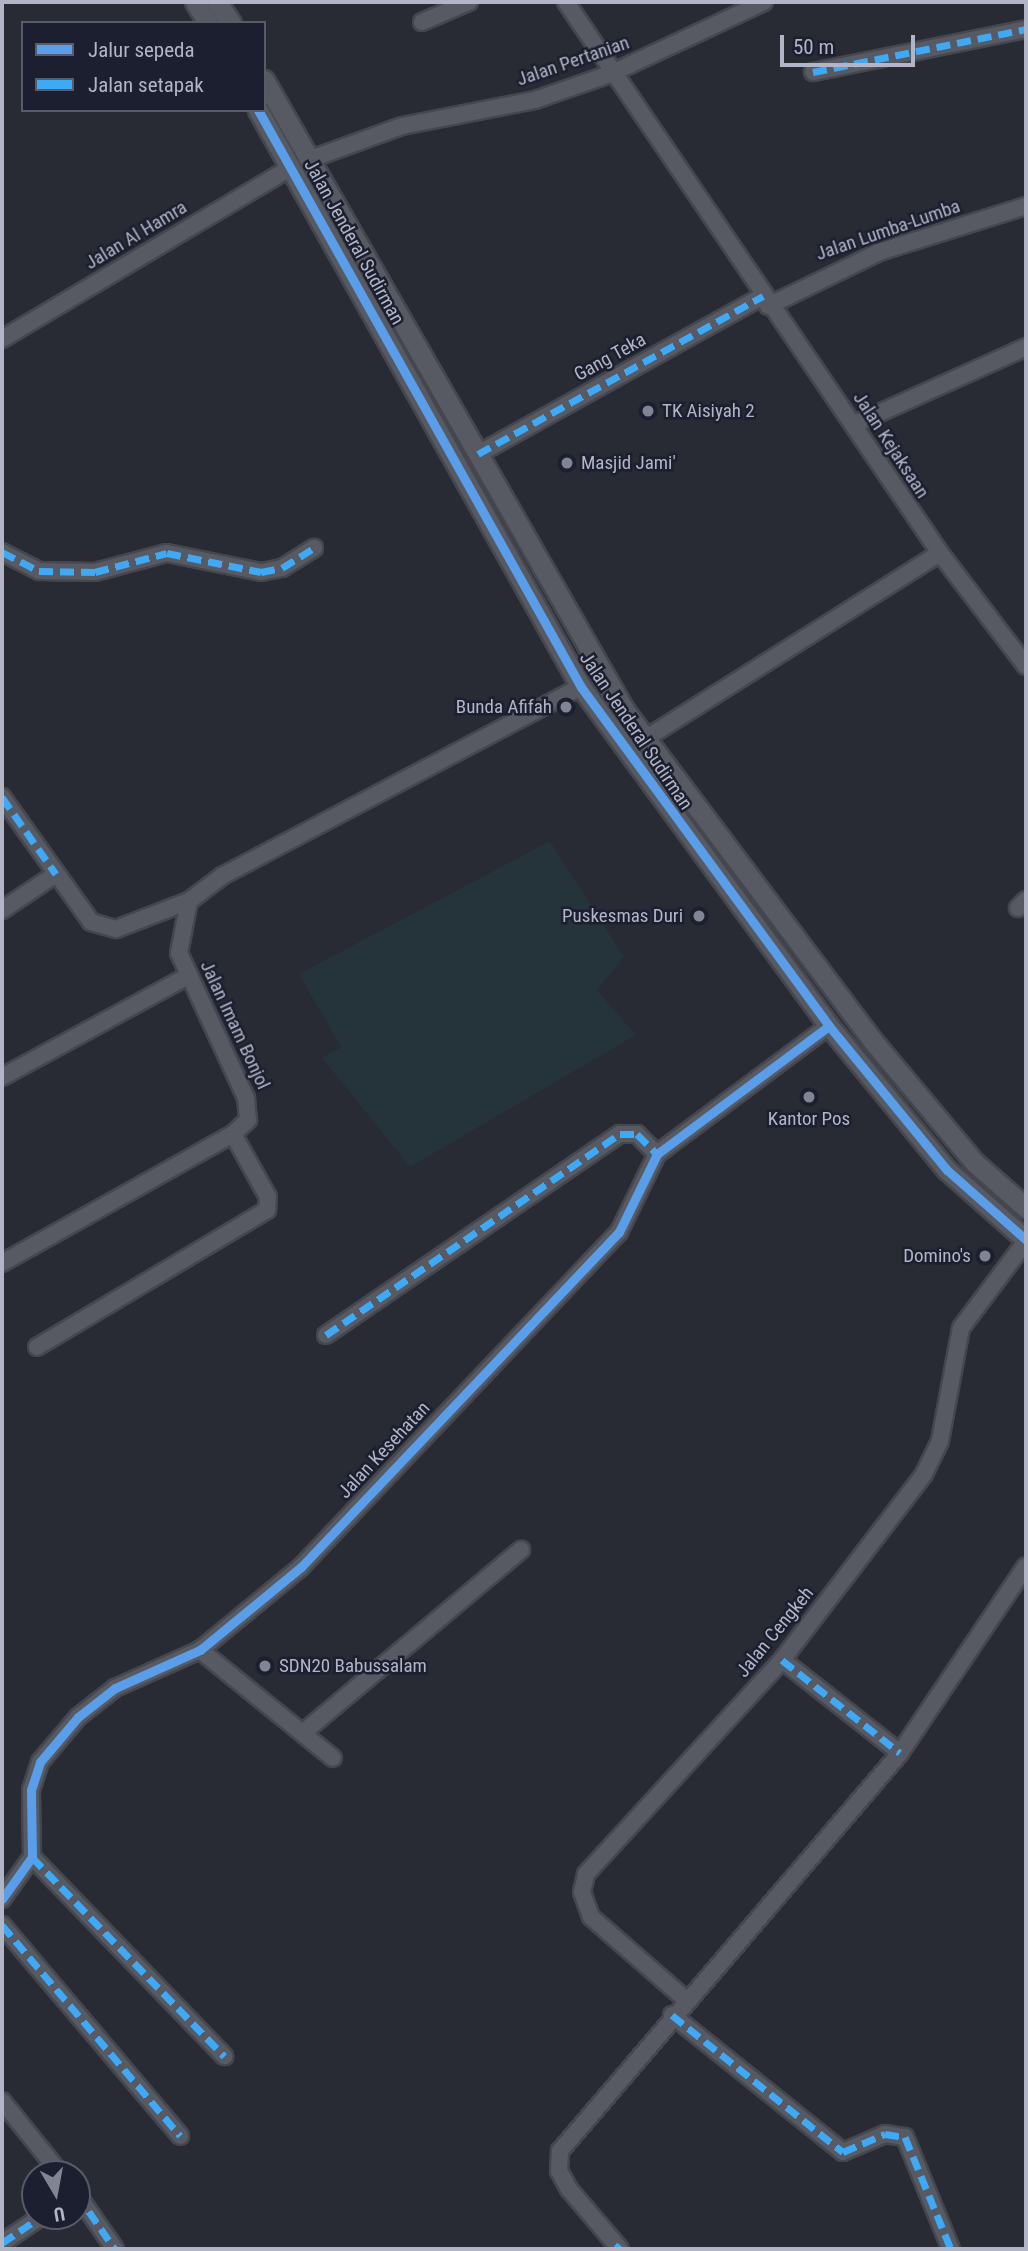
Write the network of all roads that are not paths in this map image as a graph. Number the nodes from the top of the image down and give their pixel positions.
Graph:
1 (195, 2) edge
2 (217, 2) edge
3 (469, 2) edge
4 (566, 2) edge
5 (764, 2) edge
6 (207, 21) edge
7 (230, 21) edge
8 (422, 22) dead end
9 (1026, 29) edge
10 (813, 72) dead end
11 (610, 74) junction
12 (266, 85) edge
13 (260, 112) edge
14 (300, 163) junction
15 (1026, 206) edge
16 (765, 301) junction
17 (2, 339) edge
18 (1026, 347) edge
19 (855, 424) junction
20 (478, 454) junction
21 (521, 520) junction
22 (498, 531) junction
23 (314, 548) dead end
24 (2, 552) edge
25 (940, 553) junction
26 (1026, 665) edge
27 (581, 687) junction
28 (646, 738) junction
29 (2, 797) edge
30 (56, 874) junction
31 (190, 901) junction
32 (2, 910) edge
33 (188, 976) junction
34 (828, 1026) junction
35 (2, 1077) edge
36 (916, 1094) junction
37 (896, 1108) junction
38 (233, 1134) junction
39 (657, 1154) junction
40 (1026, 1208) edge
41 (1026, 1241) edge
42 (3, 1259) edge
43 (326, 1335) dead end
44 (37, 1347) dead end
45 (521, 1550) dead end
46 (1026, 1566) edge
47 (200, 1650) junction
48 (782, 1660) junction
49 (305, 1731) junction
50 (900, 1753) junction
51 (333, 1758) dead end
52 (32, 1857) junction
53 (2, 1899) edge
54 (2, 1925) edge
55 (685, 1999) junction
56 (672, 2015) junction
57 (224, 2056) dead end
58 (2, 2101) edge
59 (180, 2136) dead end
60 (50, 2160) edge
61 (91, 2214) edge
62 (22, 2230) edge
63 (2, 2244) edge
64 (615, 2248) edge
65 (115, 2249) edge
66 (951, 2249) edge

1 - 6 street
2 - 7 street
3 - 8 street
4 - 11 street, Jalan Kejaksaan
5 - 11 street, Jalan Pertanian
9 - 10 street
11 - 14 street, Jalan Pertanian
11 - 16 street, Jalan Kejaksaan
12 - 14 street, Jalan Jenderal Sudirman
13 - 14 street, Jalan Jenderal Sudirman
14 - 17 street, Jalan Al Hamra
14 - 20 street, Jalan Jenderal Sudirman
14 - 22 street, Jalan Jenderal Sudirman
15 - 16 street, Jalan Lumba-Lumba
16 - 19 street, Jalan Kejaksaan
16 - 20 street, Gang Teka
18 - 19 street
19 - 25 street, Jalan Kejaksaan
20 - 21 street, Jalan Jenderal Sudirman
21 - 22 street
21 - 28 street, Jalan Jenderal Sudirman
22 - 27 street, Jalan Jenderal Sudirman
23 - 24 street
25 - 26 street, Jalan Kejaksaan
25 - 28 street
27 - 31 street
27 - 34 street, Jalan Jenderal Sudirman
28 - 36 street, Jalan Jenderal Sudirman
29 - 30 street
30 - 31 street
30 - 32 street
31 - 33 street, Jalan Imam Bonjol
33 - 35 street
33 - 38 street, Jalan Imam Bonjol
34 - 37 street, Jalan Jenderal Sudirman
34 - 39 street, Jalan Kesehatan
36 - 37 street
36 - 40 street, Jalan Jenderal Sudirman
37 - 41 street, Jalan Jenderal Sudirman
38 - 42 street
38 - 44 street
39 - 43 street
39 - 47 street, Jalan Kesehatan
41 - 48 street, Jalan Cengkeh
45 - 49 street
46 - 50 street
47 - 49 street
47 - 52 street, Jalan Kesehatan
48 - 50 street
48 - 55 street, Jalan Cengkeh
49 - 51 street
50 - 55 street
52 - 53 street
52 - 57 street
54 - 59 street
55 - 56 street
56 - 64 street
56 - 66 street
58 - 60 street
61 - 65 street
62 - 63 street

